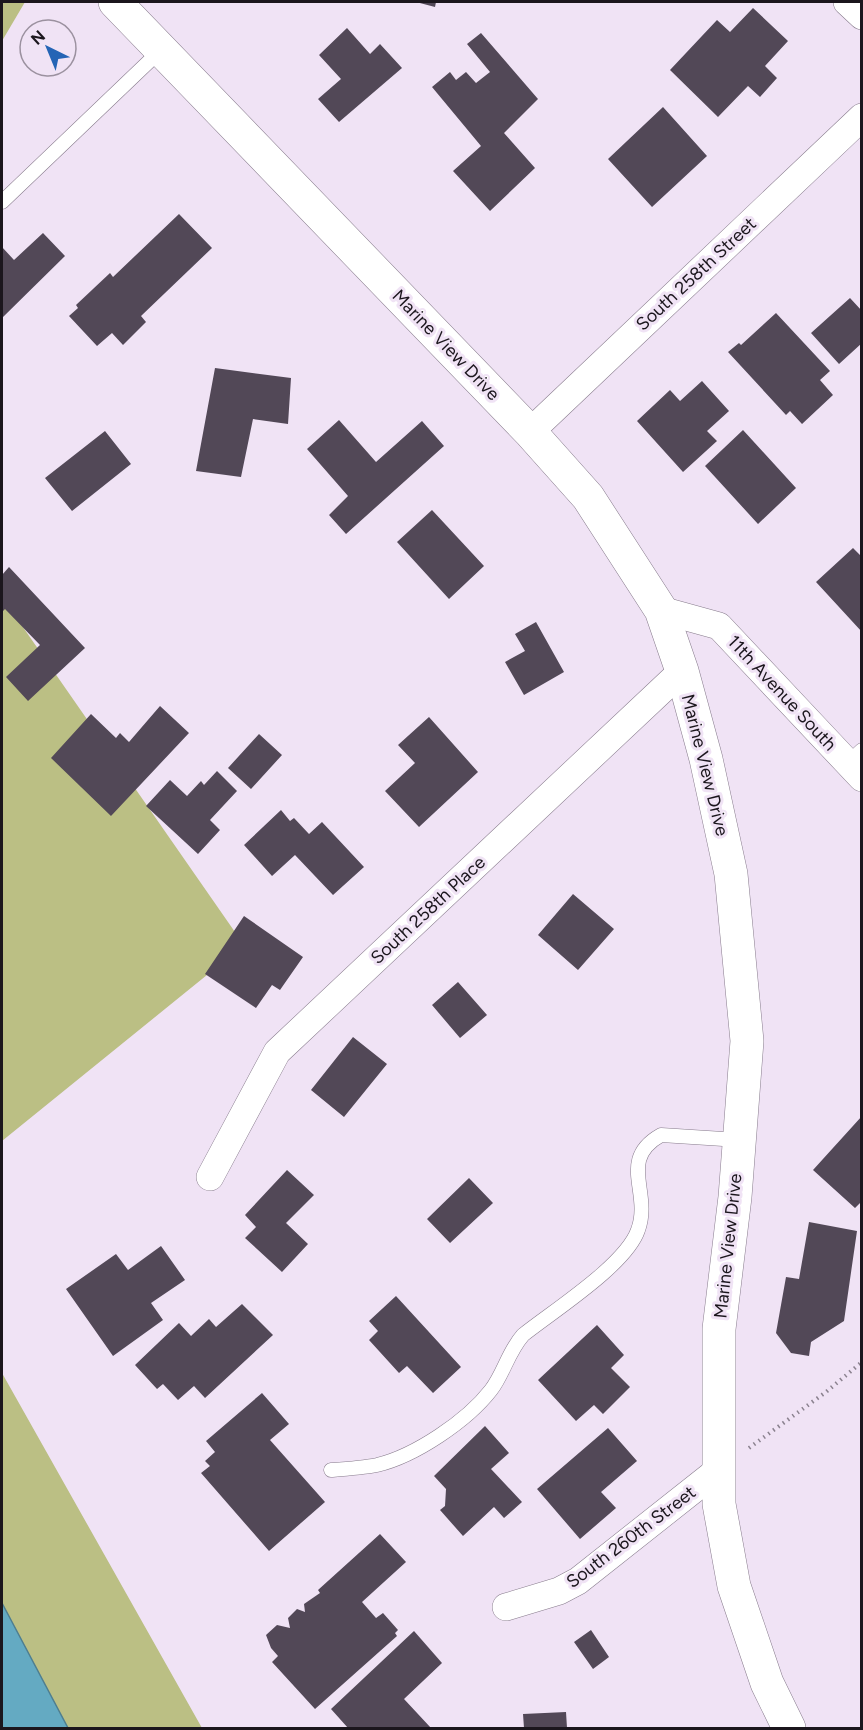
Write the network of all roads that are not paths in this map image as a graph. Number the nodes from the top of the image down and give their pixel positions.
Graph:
1 (115, 2) edge
2 (848, 2) edge
3 (861, 16) edge
4 (162, 49) junction
5 (861, 117) edge
6 (2, 202) edge
7 (530, 432) junction
8 (661, 610) junction
9 (682, 671) junction
10 (857, 764) edge
11 (739, 1140) junction
12 (210, 1177) dead end
13 (331, 1470) dead end
14 (717, 1471) junction
15 (506, 1607) dead end
16 (785, 1725) edge

1 - 4 main road, Marine View Drive
2 - 3 street
4 - 6 lane
4 - 7 main road, Marine View Drive
5 - 7 street, South 258th Street
7 - 8 main road, Marine View Drive
8 - 9 main road, Marine View Drive
8 - 10 street, 11th Avenue South
9 - 11 main road, Marine View Drive
9 - 12 street, South 258th Place
11 - 13 lane
11 - 14 main road, Marine View Drive
14 - 15 street, South 260th Street
14 - 16 main road, Marine View Drive

